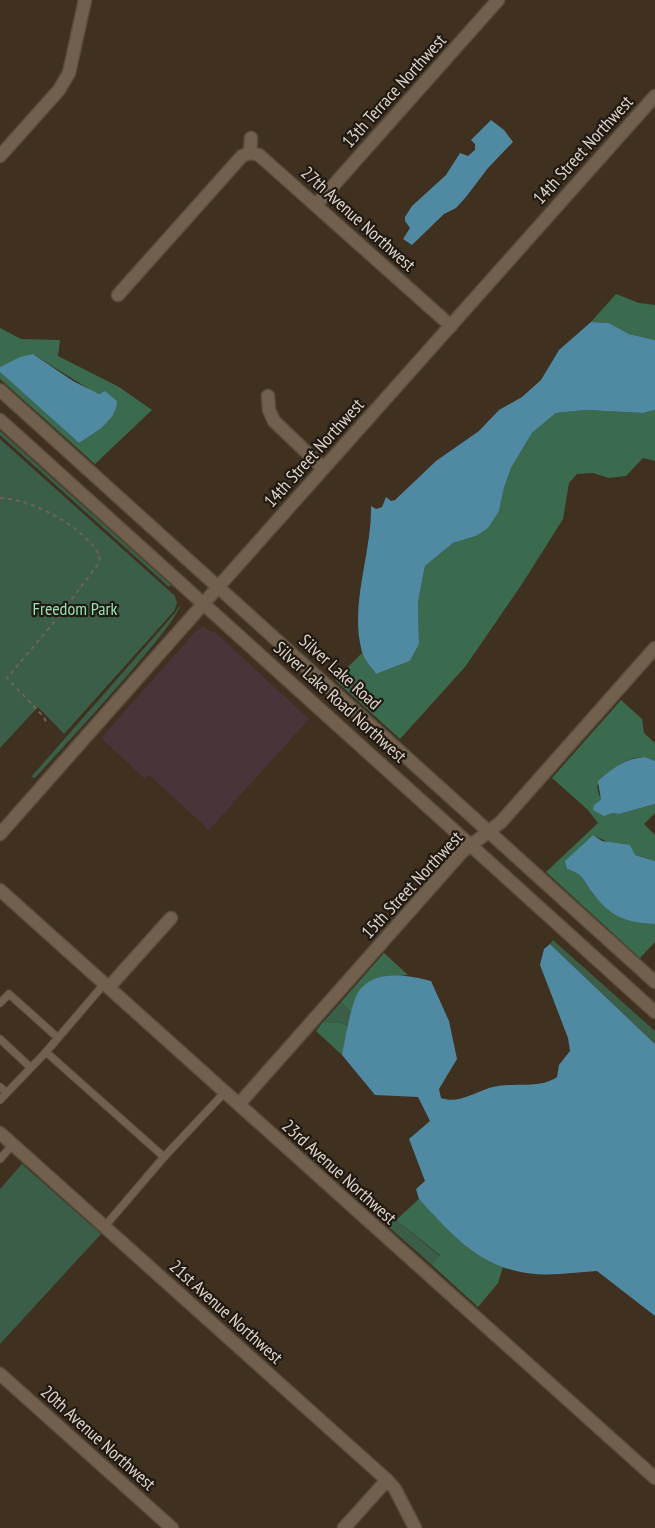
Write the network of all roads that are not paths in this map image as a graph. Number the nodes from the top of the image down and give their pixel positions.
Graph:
1 (85, 0) edge
2 (497, 0) edge
3 (655, 96) edge
4 (250, 138) dead end
5 (250, 153) junction
6 (0, 156) edge
7 (316, 205) junction
8 (118, 295) dead end
9 (451, 326) junction
10 (0, 390) edge
11 (268, 396) dead end
12 (0, 420) edge
13 (324, 468) junction
14 (219, 586) junction
15 (204, 603) junction
16 (655, 648) edge
17 (490, 831) junction
18 (0, 834) edge
19 (471, 844) junction
20 (0, 890) edge
21 (171, 918) dead end
22 (655, 982) edge
23 (107, 985) junction
24 (0, 1004) edge
25 (655, 1012) edge
26 (57, 1037) junction
27 (0, 1039) edge
28 (46, 1052) junction
29 (30, 1067) junction
30 (0, 1087) edge
31 (6, 1092) junction
32 (226, 1092) junction
33 (0, 1100) edge
34 (239, 1104) junction
35 (0, 1133) edge
36 (13, 1144) junction
37 (164, 1157) junction
38 (0, 1159) edge
39 (105, 1226) junction
40 (0, 1374) edge
41 (652, 1470) edge
42 (387, 1480) junction
43 (172, 1528) edge
44 (344, 1528) edge
45 (415, 1528) edge

1 - 6 street
2 - 7 street, 13th Terrace Northwest
3 - 9 street, 14th Street Northwest
4 - 5 street
5 - 7 street, 27th Avenue Northwest
5 - 8 street
7 - 9 street, 27th Avenue Northwest
9 - 13 street, 14th Street Northwest
10 - 14 street, Silver Lake Road
11 - 13 street
12 - 15 street, Silver Lake Road Northwest
13 - 14 street, 14th Street Northwest
14 - 15 street, 14th Street Northwest
14 - 17 street, Silver Lake Road
15 - 18 street, 14th Street Northwest
15 - 19 street, Silver Lake Road Northwest
16 - 17 street, 15th Street Northwest
17 - 19 street, 15th Street Northwest
17 - 22 street, Silver Lake Road
19 - 25 street, Silver Lake Road Northwest
19 - 34 street, 15th Street Northwest
20 - 23 street, 23rd Avenue Northwest
21 - 23 street
23 - 26 lane
23 - 32 street, 23rd Avenue Northwest
24 - 26 lane
26 - 28 lane
27 - 29 lane
28 - 29 lane
28 - 37 lane
29 - 31 lane
30 - 31 lane
31 - 33 lane
32 - 34 street, 23rd Avenue Northwest
32 - 37 lane
34 - 41 street, 23rd Avenue Northwest
35 - 36 street, 21st Avenue Northwest
36 - 38 lane
36 - 39 street, 21st Avenue Northwest
37 - 39 lane
39 - 42 street, 21st Avenue Northwest
40 - 43 street, 20th Avenue Northwest
42 - 44 street
42 - 45 street, 21st Avenue Northwest

